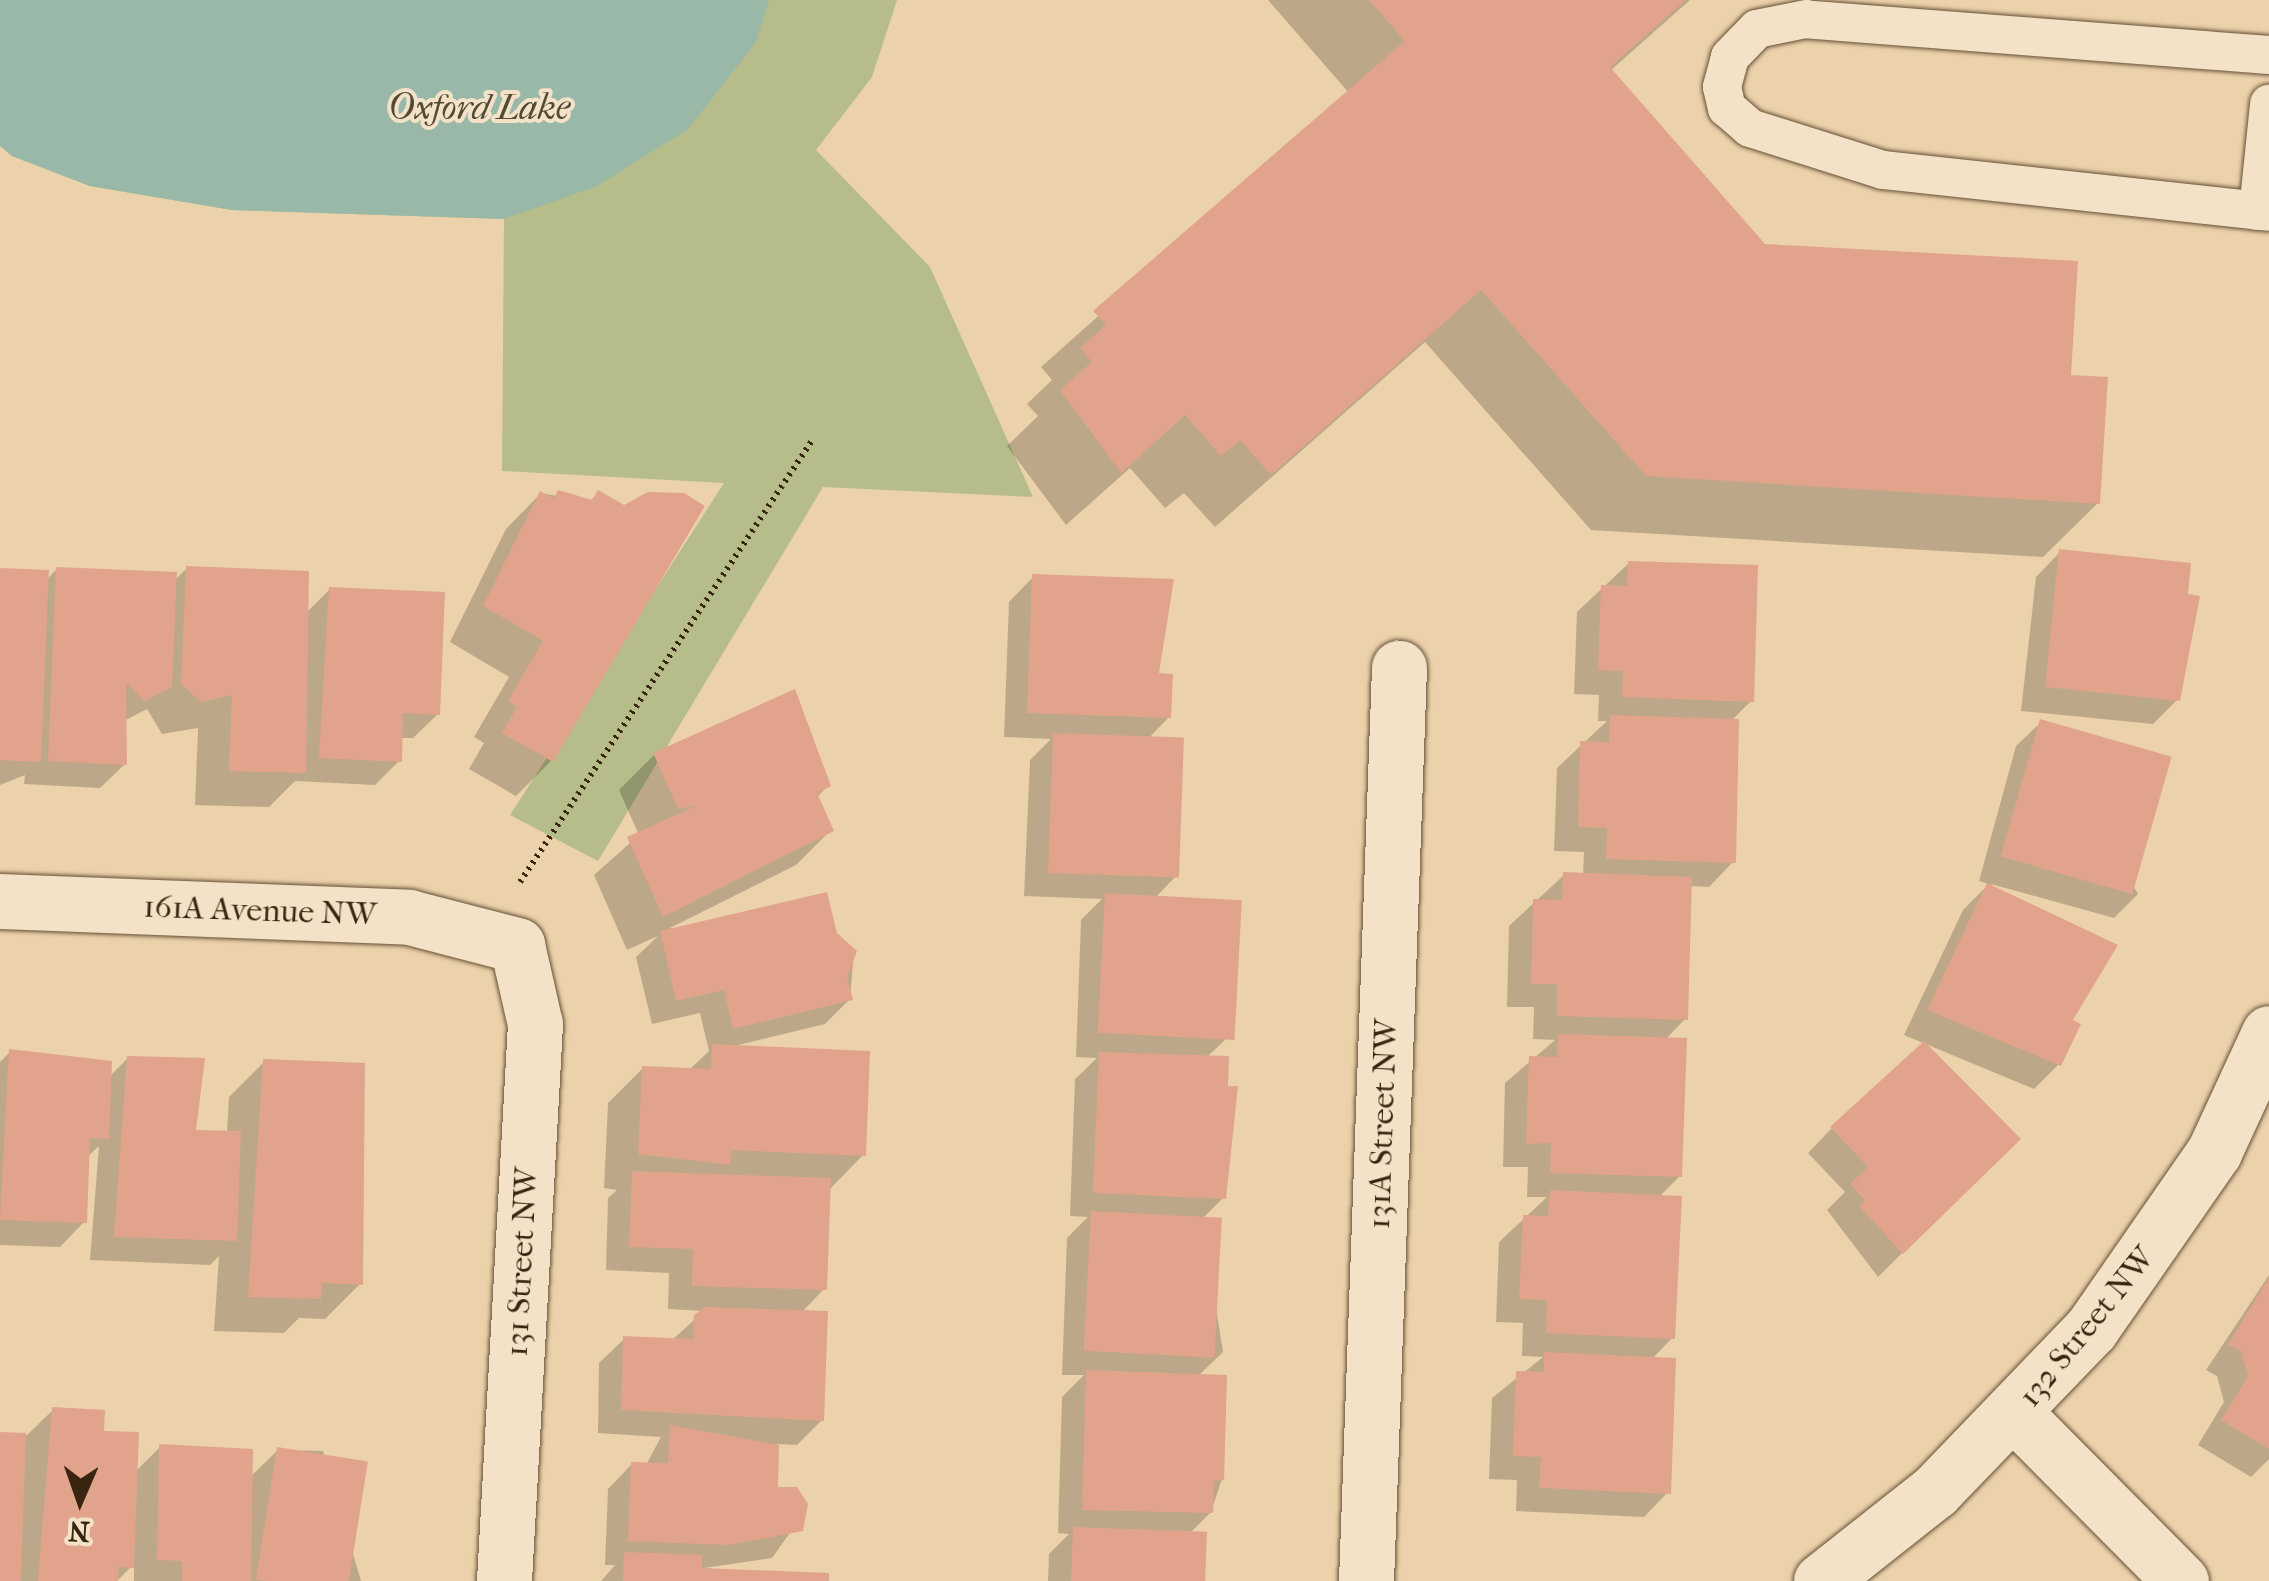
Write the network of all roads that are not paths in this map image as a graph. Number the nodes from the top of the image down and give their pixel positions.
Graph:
1 (2269, 55) edge
2 (2269, 104) edge
3 (2264, 212) edge
4 (1400, 668) dead end
5 (0, 902) edge
6 (500, 941) joint
7 (2269, 1033) edge
8 (2016, 1415) junction
9 (504, 1581) edge
10 (1366, 1581) edge
11 (1821, 1581) edge
12 (2181, 1581) edge

1 - 3 lane
2 - 3 lane
4 - 10 street, 131A Street NW
5 - 6 street, 161A Avenue NW
6 - 9 street, 131 Street NW
7 - 8 street, 132 Street NW
8 - 11 street
8 - 12 street, 132 Street NW

